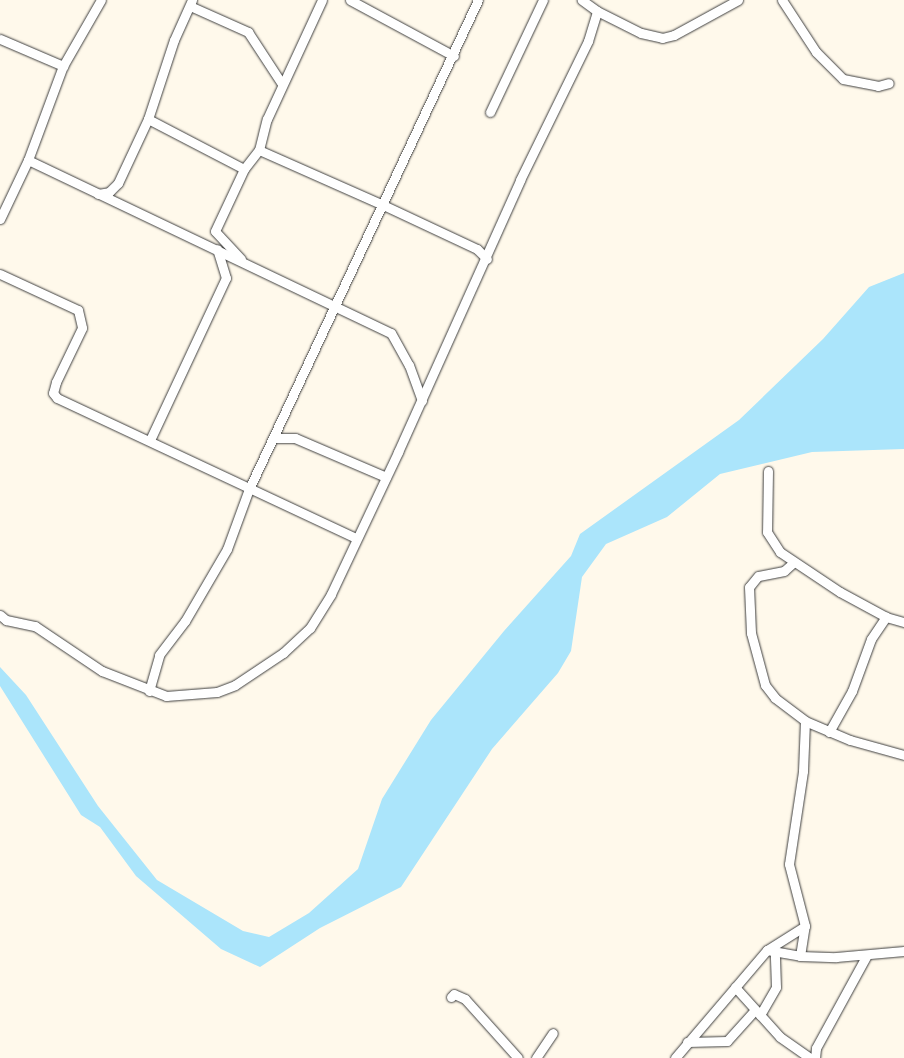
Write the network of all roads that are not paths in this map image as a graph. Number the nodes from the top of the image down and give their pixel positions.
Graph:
1 (101, 0) edge
2 (322, 0) edge
3 (350, 0) edge
4 (478, 0) edge
5 (543, 0) edge
6 (582, 0) edge
7 (736, 0) edge
8 (782, 0) edge
9 (191, 3) edge
10 (597, 11) junction
11 (0, 39) edge
12 (454, 56) junction
13 (63, 66) junction
14 (889, 83) dead end
15 (282, 84) junction
16 (490, 112) dead end
17 (148, 119) junction
18 (259, 150) junction
19 (28, 160) junction
20 (244, 169) junction
21 (98, 194) junction
22 (381, 204) junction
23 (0, 219) edge
24 (218, 249) junction
25 (487, 259) junction
26 (242, 261) junction
27 (0, 274) edge
28 (336, 308) junction
29 (422, 401) junction
30 (275, 438) junction
31 (150, 440) junction
32 (768, 471) dead end
33 (386, 477) junction
34 (249, 490) junction
35 (356, 538) junction
36 (794, 562) junction
37 (0, 615) edge
38 (886, 617) junction
39 (904, 622) edge
40 (148, 691) junction
41 (805, 721) junction
42 (829, 732) junction
43 (904, 755) edge
44 (806, 926) junction
45 (771, 950) junction
46 (904, 951) edge
47 (867, 955) junction
48 (800, 956) junction
49 (735, 987) junction
50 (451, 997) dead end
51 (758, 1013) junction
52 (553, 1034) dead end
53 (687, 1042) junction
54 (518, 1058) edge
55 (536, 1058) edge
56 (675, 1058) edge
57 (810, 1058) edge
58 (815, 1058) edge

1 - 13 street
2 - 15 street
3 - 12 street
4 - 12 street
5 - 16 street
6 - 10 street
7 - 10 street
8 - 14 street
9 - 15 street
9 - 17 street
10 - 25 street
11 - 13 street
12 - 22 street
13 - 19 street
15 - 18 street
17 - 20 street
17 - 21 street
18 - 20 street
18 - 22 street
19 - 21 street
19 - 23 street
20 - 26 street
21 - 24 street
22 - 25 street
22 - 28 street
24 - 26 street
24 - 31 street
25 - 29 street
26 - 28 street
27 - 31 street
28 - 29 street
28 - 30 street
29 - 33 street
30 - 33 street
30 - 34 street
31 - 34 street
32 - 36 street
33 - 35 street
34 - 35 street
34 - 40 street
35 - 40 street
36 - 38 street
36 - 41 street
37 - 40 street
38 - 39 street
38 - 42 street
41 - 42 street
41 - 44 street
42 - 43 street
44 - 45 street
44 - 48 street
45 - 48 street
45 - 49 street
45 - 51 street
46 - 47 street
47 - 48 street
47 - 58 street
49 - 51 street
49 - 53 street
50 - 54 street
51 - 53 street
51 - 57 street
52 - 55 street
53 - 56 street

